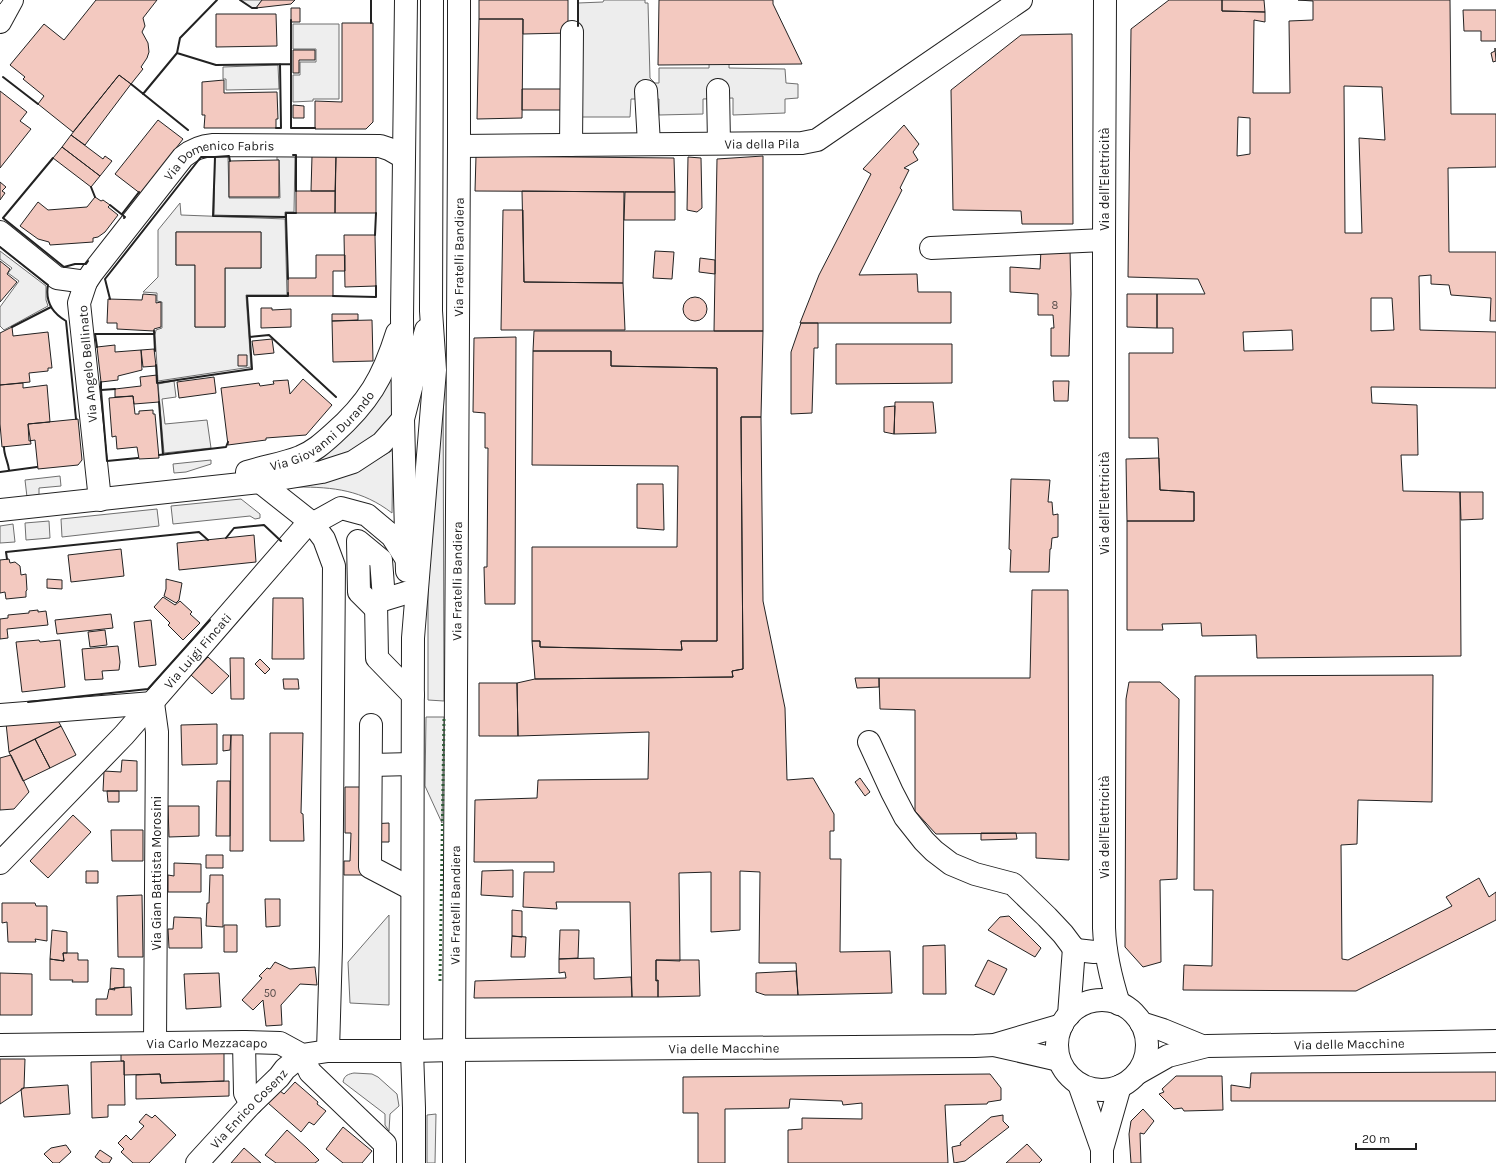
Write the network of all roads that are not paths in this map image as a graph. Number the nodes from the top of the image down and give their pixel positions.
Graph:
1 (406, 0) edge
2 (432, 0) edge
3 (459, 0) edge
4 (1021, 0) edge
5 (1105, 0) edge
6 (572, 32) dead end
7 (718, 90) dead end
8 (646, 91) dead end
9 (719, 143) junction
10 (649, 144) junction
11 (571, 145) junction
12 (459, 146) junction
13 (403, 157) junction
14 (0, 232) edge
15 (1104, 240) junction
16 (931, 248) dead end
17 (86, 282) junction
18 (431, 312) junction
19 (402, 317) junction
20 (403, 419) junction
21 (260, 482) junction
22 (193, 490) junction
23 (100, 500) junction
24 (0, 510) edge
25 (312, 523) junction
26 (406, 558) junction
27 (409, 592) junction
28 (413, 638) junction
29 (413, 695) junction
30 (153, 703) junction
31 (0, 715) edge
32 (371, 725) dead end
33 (869, 742) dead end
34 (412, 764) junction
35 (371, 765) junction
36 (0, 863) edge
37 (412, 889) junction
38 (1074, 948) junction
39 (1106, 952) junction
40 (1119, 1004) junction
41 (1066, 1020) junction
42 (1141, 1023) junction
43 (1496, 1041) edge
44 (244, 1042) junction
45 (155, 1043) junction
46 (0, 1044) edge
47 (994, 1045) junction
48 (1202, 1046) junction
49 (454, 1050) junction
50 (328, 1051) junction
51 (412, 1051) junction
52 (302, 1055) junction
53 (1059, 1060) junction
54 (1138, 1073) junction
55 (1079, 1084) junction
56 (1120, 1086) junction
57 (252, 1104) junction
58 (1102, 1156) edge
59 (197, 1163) edge
60 (385, 1163) edge
61 (414, 1163) edge
62 (454, 1163) edge

1 - 13 street, Via Fratelli Bandiera
2 - 18 street, Via Fratelli Bandiera
3 - 12 street, Via Fratelli Bandiera
4 - 9 street, Via della Pila
5 - 15 street, Via dell'Elettricità
6 - 11 street
7 - 9 street
8 - 10 street
9 - 10 street, Via della Pila
10 - 11 street, Via della Pila
11 - 12 street, Via della Pila
12 - 49 street, Via Fratelli Bandiera
13 - 17 street, Via Domenico Fabris
13 - 19 street, Via Fratelli Bandiera
14 - 17 street
15 - 16 street
15 - 39 street, Via dell'Elettricità
17 - 23 street, Via Angelo Bellinato
18 - 20 street, Via Fratelli Bandiera
18 - 28 street, Via Fratelli Bandiera
19 - 20 street, Via Fratelli Bandiera
19 - 22 street, Via Giovanni Durando
20 - 21 street, Via Giovanni Durando
20 - 26 street, Via Fratelli Bandiera
21 - 22 street, Via Giovanni Durando
21 - 25 street
22 - 23 street, Via Giovanni Durando
23 - 24 street, Via Giovanni Durando
25 - 26 street, Via Luigi Fincati
25 - 30 street, Via Luigi Fincati
25 - 50 street
26 - 27 street, Via Fratelli Bandiera
27 - 28 street, Via Fratelli Bandiera
27 - 29 street
28 - 29 street, Via Fratelli Bandiera
29 - 34 street, Via Fratelli Bandiera
30 - 31 street
30 - 36 street, Via Luigi Fincati
30 - 45 street, Via Gian Battista Morosini
32 - 35 street
33 - 38 street
34 - 35 street
34 - 37 street, Via Fratelli Bandiera
35 - 37 street
37 - 51 street, Via Fratelli Bandiera
38 - 39 street
38 - 41 street
39 - 40 street, Via dell'Elettricità
40 - 41 street
40 - 42 street
41 - 47 street, Via delle Macchine
41 - 53 street
42 - 48 street, Via delle Macchine
42 - 54 street
43 - 48 street, Via delle Macchine
44 - 45 street, Via Carlo Mezzacapo
44 - 52 street, Via Carlo Mezzacapo
44 - 57 street
45 - 46 street, Via Carlo Mezzacapo
47 - 49 street, Via delle Macchine
47 - 53 street, Via delle Macchine
48 - 54 street, Via delle Macchine
49 - 51 street, Via delle Macchine
49 - 62 street, Via Fratelli Bandiera
50 - 51 street
50 - 52 street
51 - 61 street, Via Fratelli Bandiera
52 - 57 street, Via Enrico Cosenz
52 - 60 street
53 - 55 street
54 - 56 street
55 - 56 street
55 - 58 street
56 - 58 street
57 - 59 street, Via Enrico Cosenz

